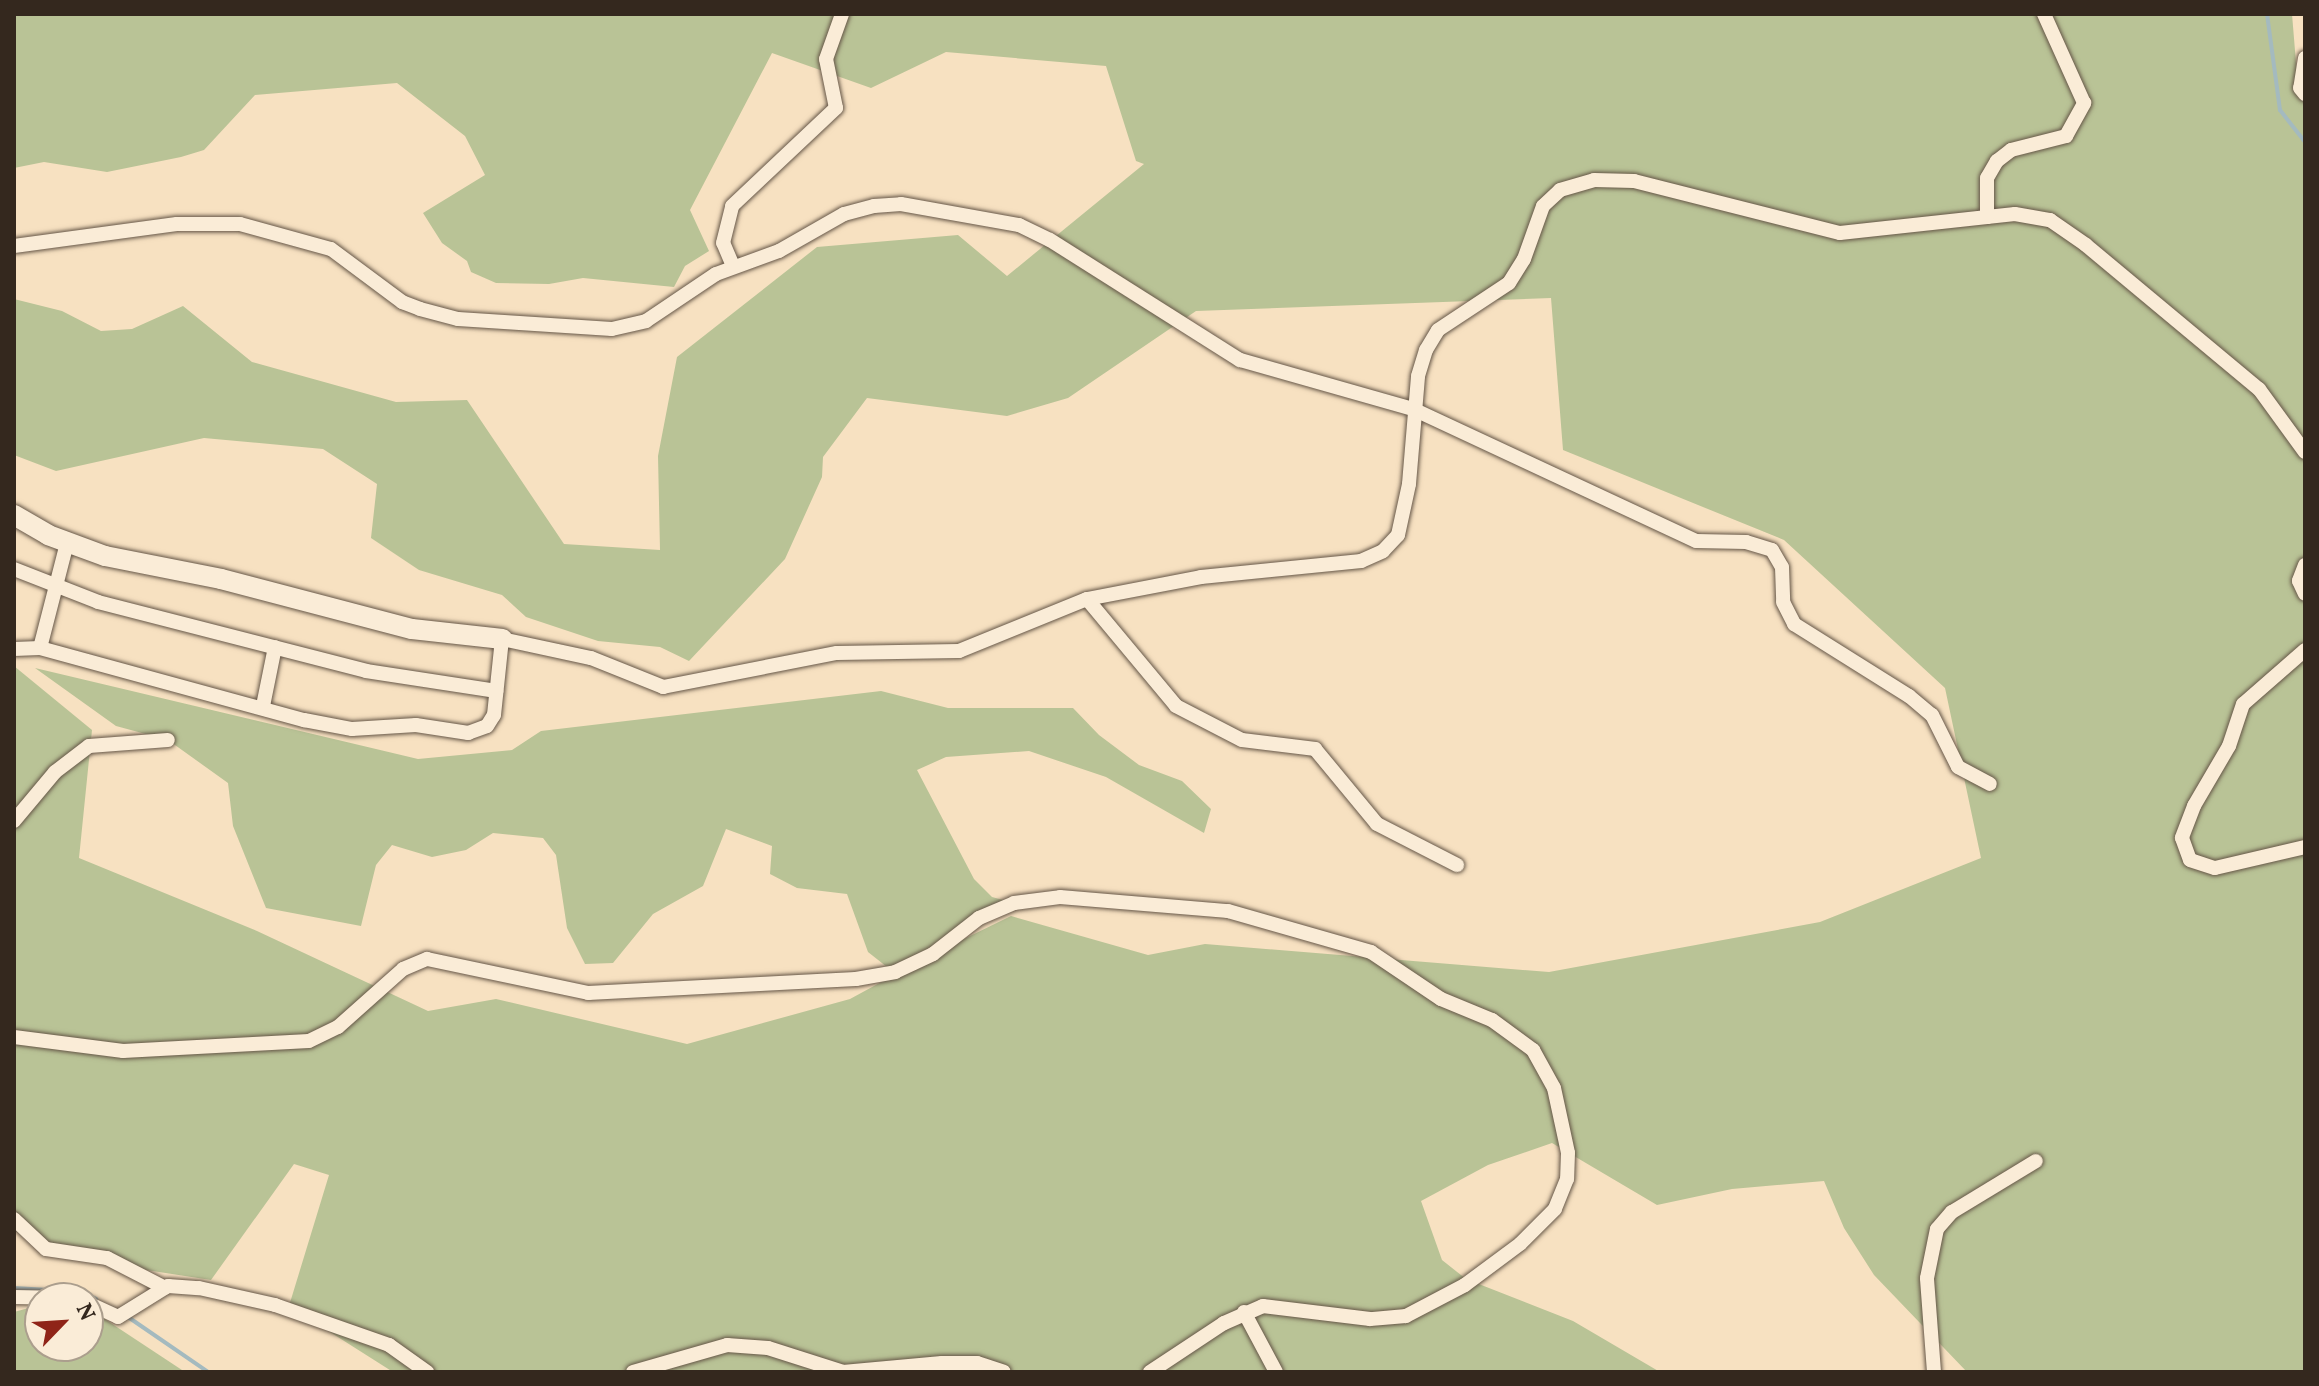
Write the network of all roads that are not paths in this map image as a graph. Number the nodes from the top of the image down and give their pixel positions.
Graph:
1 (842, 14) edge
2 (2044, 14) edge
3 (2305, 58) edge
4 (2305, 94) edge
5 (1987, 217) junction
6 (14, 246) edge
7 (733, 266) junction
8 (1413, 409) junction
9 (2305, 452) edge
10 (14, 515) edge
11 (67, 543) junction
12 (2305, 565) edge
13 (14, 569) edge
14 (53, 588) junction
15 (2305, 594) edge
16 (1087, 599) junction
17 (502, 639) junction
18 (275, 647) junction
19 (40, 648) junction
20 (14, 649) edge
21 (2305, 650) edge
22 (496, 691) junction
23 (263, 706) junction
24 (168, 740) dead end
25 (1990, 784) dead end
26 (14, 821) edge
27 (2305, 847) edge
28 (1457, 865) dead end
29 (14, 1037) edge
30 (2036, 1161) dead end
31 (14, 1219) edge
32 (165, 1288) junction
33 (104, 1307) edge
34 (1244, 1312) junction
35 (427, 1372) edge
36 (633, 1372) edge
37 (1004, 1372) edge
38 (1150, 1372) edge
39 (1276, 1372) edge
40 (1934, 1372) edge

1 - 7 street
2 - 5 street
3 - 4 street
5 - 8 street
5 - 9 street
6 - 7 street
7 - 8 street
8 - 16 street
8 - 25 street
10 - 11 street
11 - 14 street
11 - 17 street
12 - 15 street
13 - 14 street
14 - 18 street
14 - 19 street
16 - 17 street
16 - 28 street
17 - 22 street
18 - 22 street
18 - 23 street
19 - 20 street
19 - 23 street
21 - 27 street
22 - 23 street
24 - 26 street
29 - 34 street
30 - 40 street
31 - 32 street
32 - 33 street
32 - 35 street
34 - 38 street
34 - 39 street
36 - 37 street

